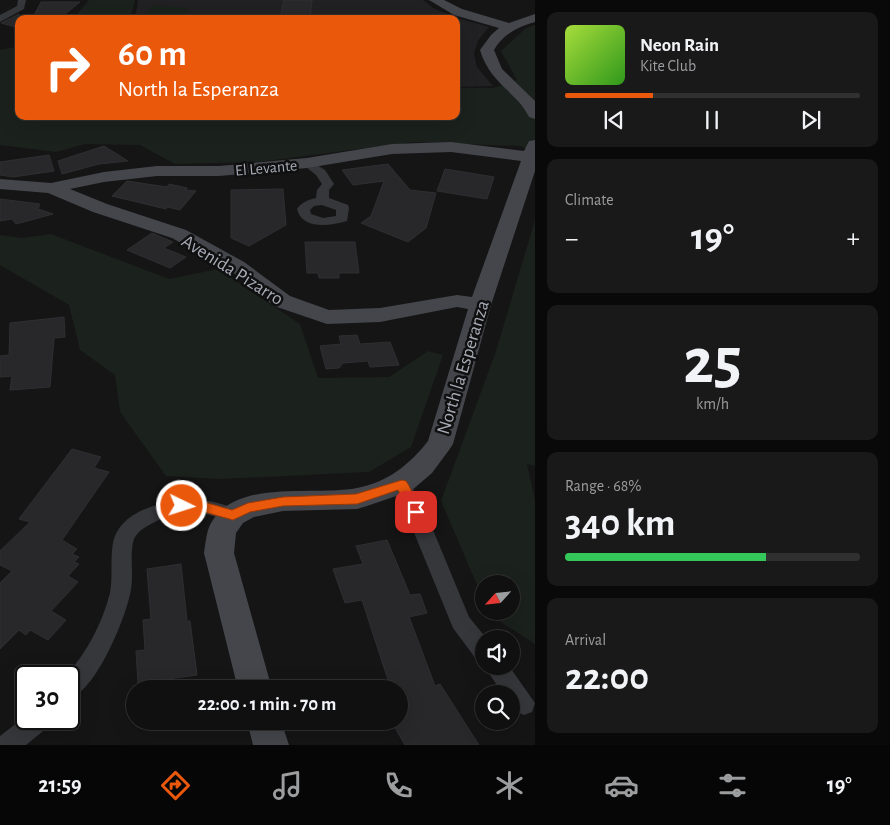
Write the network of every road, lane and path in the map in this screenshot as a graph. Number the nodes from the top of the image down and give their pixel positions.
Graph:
1 (22, 0) edge
2 (435, 0) edge
3 (535, 18) edge
4 (0, 19) edge
5 (510, 27) junction
6 (535, 114) edge
7 (534, 151) edge
8 (306, 163) junction
9 (88, 180) junction
10 (0, 184) edge
11 (51, 188) junction
12 (322, 196) dead end
13 (80, 198) junction
14 (480, 305) junction
15 (402, 484) junction
16 (233, 515) junction
17 (475, 640) edge
18 (502, 675) edge
19 (80, 677) edge
20 (252, 680) edge
21 (524, 704) dead end
22 (26, 730) edge
23 (267, 730) edge
24 (8, 745) edge
25 (271, 745) edge

1 - 4 street
2 - 5 street
3 - 5 street
5 - 6 street
7 - 8 street, El Levante
7 - 14 street, North la Esperanza
8 - 9 street, El Levante
8 - 12 street
9 - 11 street, El Levante
9 - 13 street
10 - 11 street, El Levante
11 - 13 street, Avenida Pizarro
13 - 14 street, Avenida Pizarro
14 - 15 street, North la Esperanza
15 - 16 street
15 - 17 street
16 - 19 street
16 - 20 street
18 - 21 street
22 - 24 street
23 - 25 street

